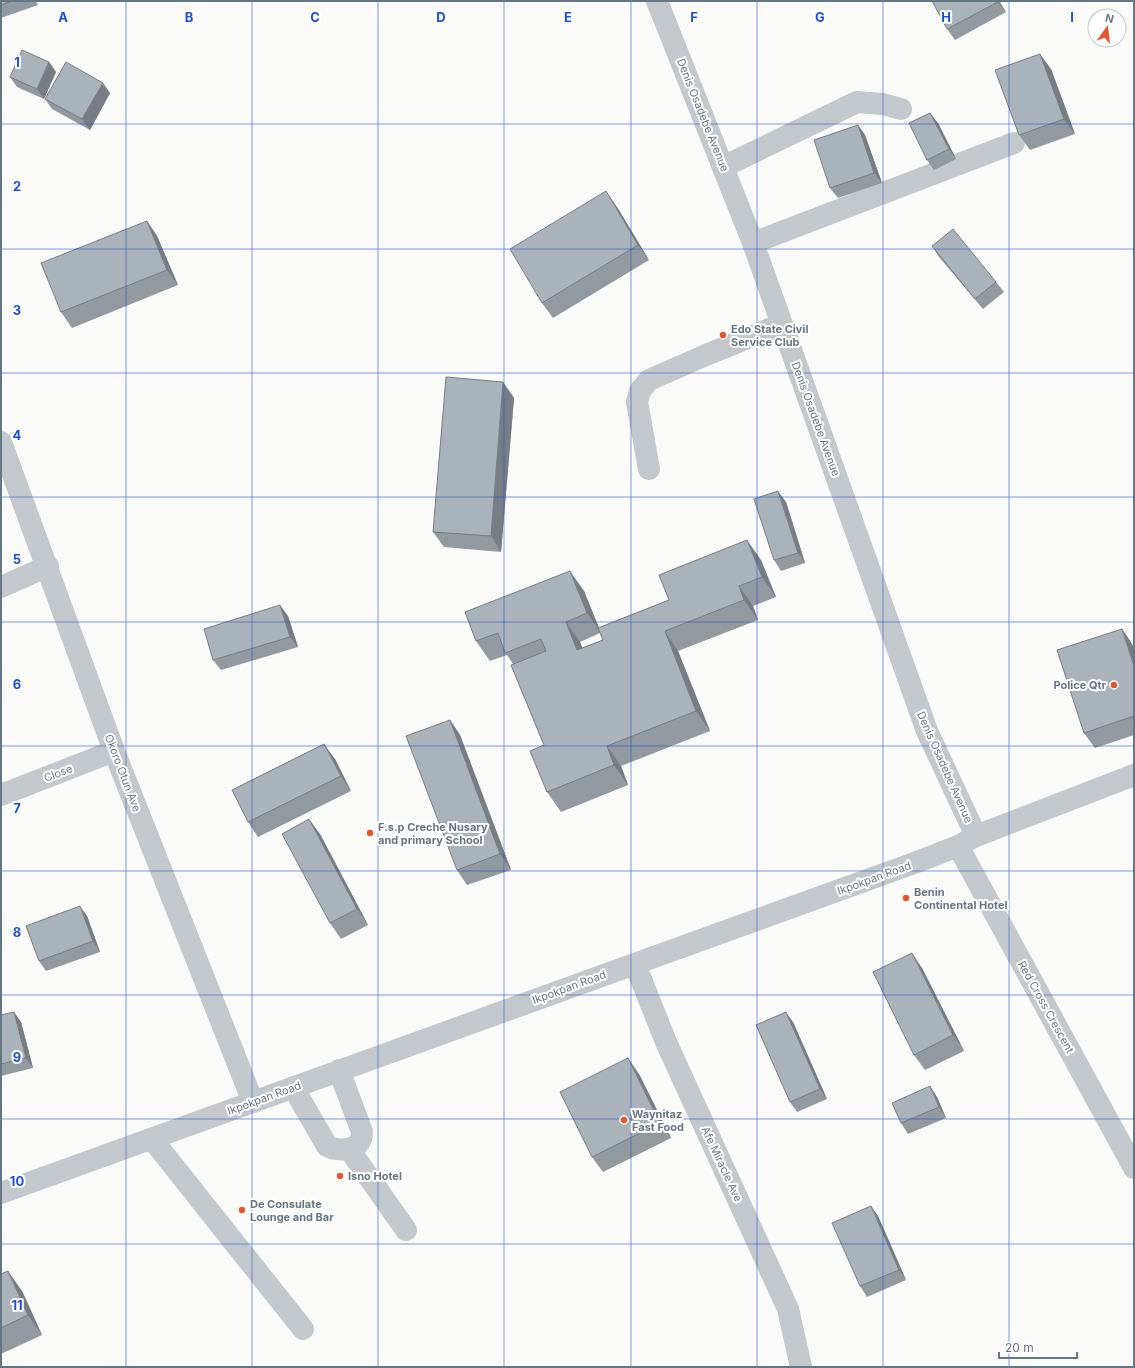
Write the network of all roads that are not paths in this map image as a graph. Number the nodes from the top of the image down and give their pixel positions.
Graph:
1 (657, 1) edge
2 (901, 109) dead end
3 (1014, 142) edge
4 (723, 167) junction
5 (753, 243) junction
6 (782, 324) junction
7 (1, 442) edge
8 (649, 468) dead end
9 (48, 566) junction
10 (1, 588) edge
11 (114, 751) junction
12 (1134, 775) edge
13 (1, 795) edge
14 (967, 841) junction
15 (635, 964) junction
16 (339, 1070) junction
17 (293, 1087) junction
18 (253, 1102) junction
19 (152, 1139) junction
20 (349, 1149) junction
21 (1134, 1168) edge
22 (1, 1193) edge
23 (406, 1230) dead end
24 (303, 1329) dead end
25 (801, 1367) edge

1 - 4 street, Denis Osadebe Avenue
2 - 4 street
3 - 5 street
4 - 5 street, Denis Osadebe Avenue
5 - 6 street, Denis Osadebe Avenue
6 - 8 street
6 - 14 street, Denis Osadebe Avenue
7 - 9 street, Okoro Otun Ave
9 - 10 street
9 - 11 street, Okoro Otun Ave
11 - 13 street, Close
11 - 18 street, Okoro Otun Ave
12 - 14 street, Ikpokpan Road
14 - 15 street, Ikpokpan Road
14 - 21 street, Red Cross Crescent
15 - 16 street, Ikpokpan Road
15 - 25 street, Afe Miracle Ave
16 - 17 street, Ikpokpan Road
16 - 20 street
17 - 18 street, Ikpokpan Road
17 - 20 street
18 - 19 street, Ikpokpan Road
19 - 22 street, Ikpokpan Road
19 - 24 street
20 - 23 street

